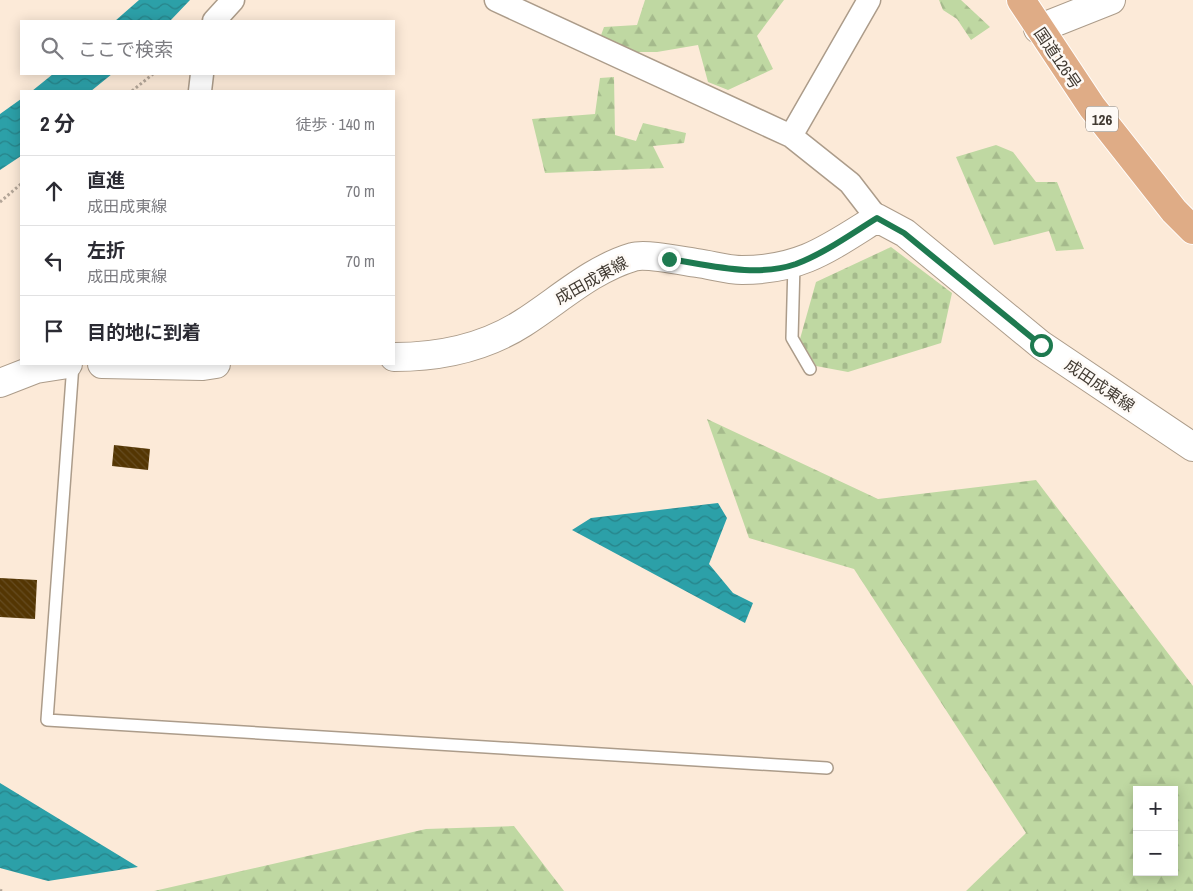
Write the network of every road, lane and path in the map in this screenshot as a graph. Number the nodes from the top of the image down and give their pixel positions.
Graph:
1 (233, 0) edge
2 (496, 0) edge
3 (869, 0) edge
4 (1021, 0) edge
5 (1112, 0) edge
6 (215, 20) edge
7 (1038, 29) junction
8 (152, 75) edge
9 (202, 75) edge
10 (133, 90) edge
11 (200, 90) edge
12 (791, 136) junction
13 (20, 185) edge
14 (0, 202) edge
15 (877, 218) junction
16 (1193, 230) edge
17 (794, 264) junction
18 (395, 356) edge
19 (62, 365) edge
20 (73, 365) edge
21 (152, 365) edge
22 (210, 365) edge
23 (810, 369) dead end
24 (0, 383) edge
25 (1193, 446) edge
26 (827, 768) dead end

1 - 6 street
2 - 12 street
3 - 12 street
4 - 7 highway, 国道126号 / 126
5 - 7 main road
7 - 16 highway, 国道126号 / 126
8 - 10 path
9 - 11 street
12 - 15 street
13 - 14 path
15 - 17 main road, 成田成東線
15 - 25 main road, 成田成東線
17 - 18 main road, 成田成東線
17 - 23 lane
19 - 24 main road
20 - 26 lane
21 - 22 main road

